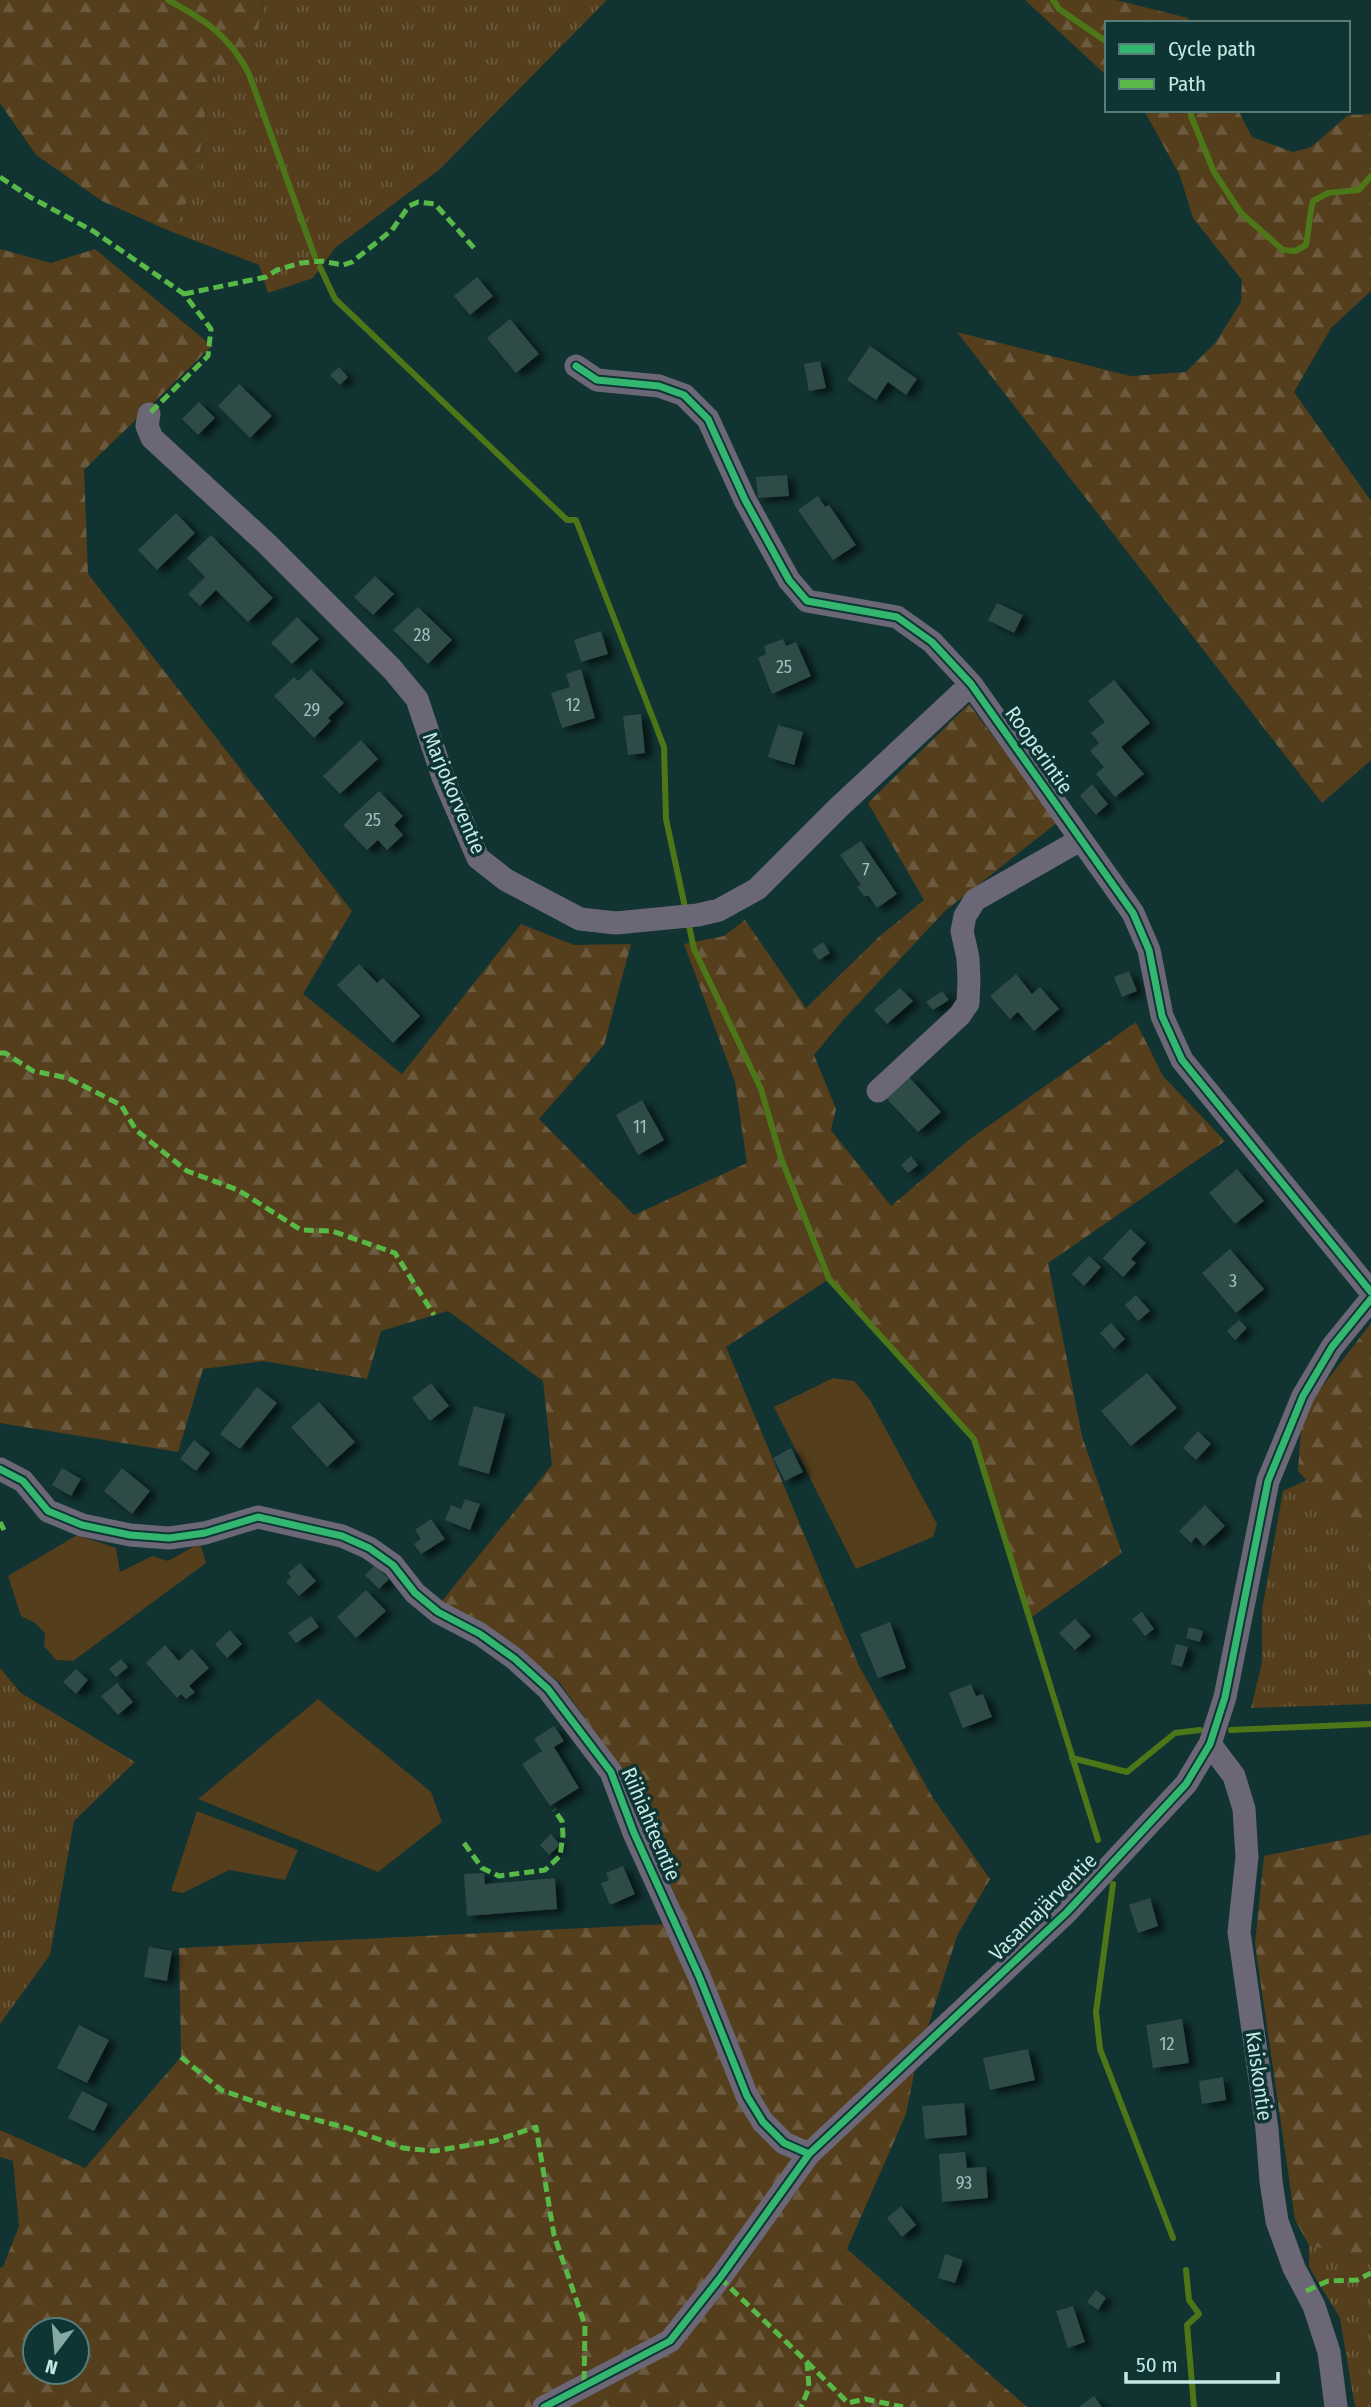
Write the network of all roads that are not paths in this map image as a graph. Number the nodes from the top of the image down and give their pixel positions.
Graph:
1 (576, 366) dead end
2 (149, 414) dead end
3 (971, 684) junction
4 (1080, 840) junction
5 (878, 1091) dead end
6 (1371, 1292) edge
7 (1371, 1299) edge
8 (0, 1469) edge
9 (1210, 1744) junction
10 (809, 2154) junction
11 (544, 2407) edge
12 (1336, 2407) edge

1 - 3 street, Rooperintie
2 - 3 street, Marjokorventie
3 - 4 street, Rooperintie
4 - 5 street
4 - 6 street, Rooperintie
7 - 9 street, Vasamajärventie
8 - 10 street, Riihiahteentie
9 - 10 street, Vasamajärventie
9 - 12 street, Kaiskontie
10 - 11 street, Vasamajärventie

